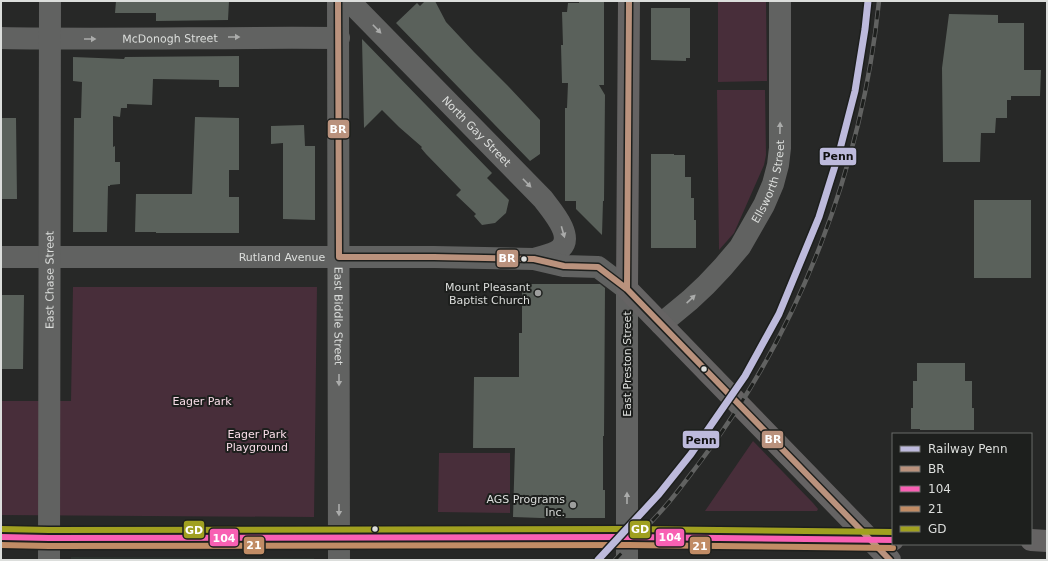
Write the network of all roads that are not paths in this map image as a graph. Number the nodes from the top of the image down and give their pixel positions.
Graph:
1 (50, 1) edge
2 (338, 1) edge
3 (351, 1) edge
4 (629, 1) edge
5 (780, 1) edge
6 (1, 38) edge
7 (51, 38) junction
8 (339, 38) junction
9 (1, 257) edge
10 (50, 257) junction
11 (339, 257) junction
12 (534, 259) junction
13 (627, 289) junction
14 (661, 324) junction
15 (1, 537) edge
16 (628, 537) junction
17 (49, 538) junction
18 (339, 538) junction
19 (882, 540) edge
20 (1032, 540) edge
21 (1047, 541) edge
22 (49, 560) edge
23 (339, 560) edge
24 (628, 560) edge
25 (890, 560) edge

1 - 7 street, East Chase Street
2 - 8 street, East Biddle Street
3 -> 12 street, North Gay Street
4 - 13 main road, East Preston Street
14 -> 5 street, Ellsworth Street
6 - 7 street, McDonogh Street
7 -> 8 street, McDonogh Street
7 - 10 street, East Chase Street
8 - 11 street, East Biddle Street
9 - 10 street, Rutland Avenue
10 - 11 street, Rutland Avenue
10 - 17 street, East Chase Street
11 - 12 street, Rutland Avenue
11 -> 18 street, East Biddle Street
12 - 13 street, Rutland Avenue
13 - 14 main road
16 -> 13 street, East Preston Street
14 - 19 main road
15 - 17 main road
16 - 18 main road
16 - 19 main road
16 - 24 street, East Preston Street
17 - 18 main road
17 - 22 street, East Chase Street
18 - 23 street, East Biddle Street
19 - 25 main road
20 - 21 main road

